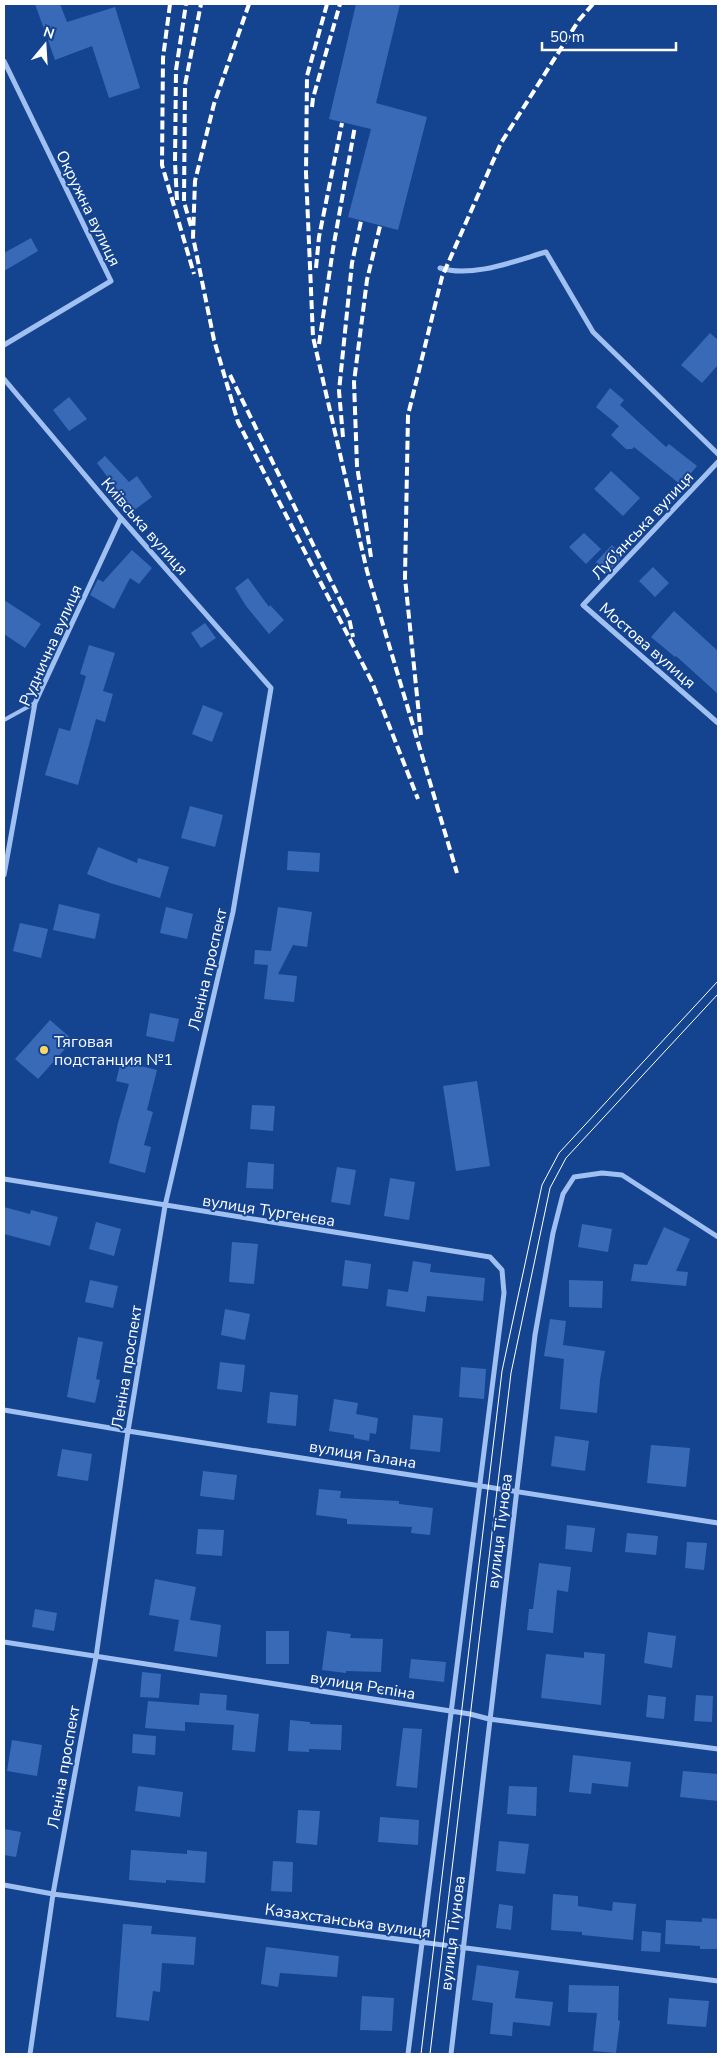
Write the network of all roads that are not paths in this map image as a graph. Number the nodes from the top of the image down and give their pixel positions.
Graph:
1 (4, 61) edge
2 (440, 268) dead end
3 (4, 344) edge
4 (4, 379) edge
5 (718, 454) edge
6 (718, 462) edge
7 (121, 518) junction
8 (583, 605) joint
9 (271, 688) joint
10 (35, 703) junction
11 (4, 720) edge
12 (718, 723) edge
13 (4, 875) edge
14 (4, 1179) edge
15 (165, 1206) junction
16 (718, 1237) edge
17 (504, 1293) joint
18 (4, 1410) edge
19 (128, 1431) junction
20 (478, 1485) junction
21 (517, 1492) junction
22 (718, 1523) edge
23 (4, 1642) edge
24 (96, 1657) junction
25 (452, 1711) junction
26 (489, 1719) junction
27 (718, 1749) edge
28 (4, 1885) edge
29 (53, 1894) junction
30 (422, 1943) junction
31 (464, 1946) junction
32 (718, 1981) edge
33 (30, 2054) edge
34 (408, 2054) edge
35 (451, 2054) edge

1 - 3 street, Окружна вулиця
2 - 5 street
4 - 7 street, Київська вулиця
6 - 8 street, Луб'янська вулиця
7 - 9 street, Київська вулиця
7 - 10 street, Руднична вулиця
8 - 12 street, Мостова вулиця
9 - 15 street, Леніна проспект
10 - 11 lane
10 - 13 street, Руднична вулиця
14 - 15 street, вулиця Тургенєва
15 - 17 street, вулиця Тургенєва
15 - 19 street, Леніна проспект
16 - 21 street, вулиця Тіунова
17 - 20 street, вулиця Тіунова
18 - 19 street, вулиця Галана
19 - 20 street, вулиця Галана
19 - 24 street, Леніна проспект
20 - 21 street, вулиця Галана
20 - 25 street, вулиця Тіунова
21 - 22 street, вулиця Галана
21 - 26 street, вулиця Тіунова
23 - 24 street, вулиця Рєпіна
24 - 25 street, вулиця Рєпіна
24 - 29 street, Леніна проспект
25 - 26 street, вулиця Рєпіна
25 - 30 street, вулиця Тіунова
26 - 27 street, вулиця Рєпіна
26 - 31 street, вулиця Тіунова
28 - 29 street, Казахстанська вулиця
29 - 30 street, Казахстанська вулиця
29 - 33 street, Леніна проспект
30 - 31 street, Казахстанська вулиця
30 - 34 street, вулиця Тіунова
31 - 32 street, Казахстанська вулиця
31 - 35 street, вулиця Тіунова

